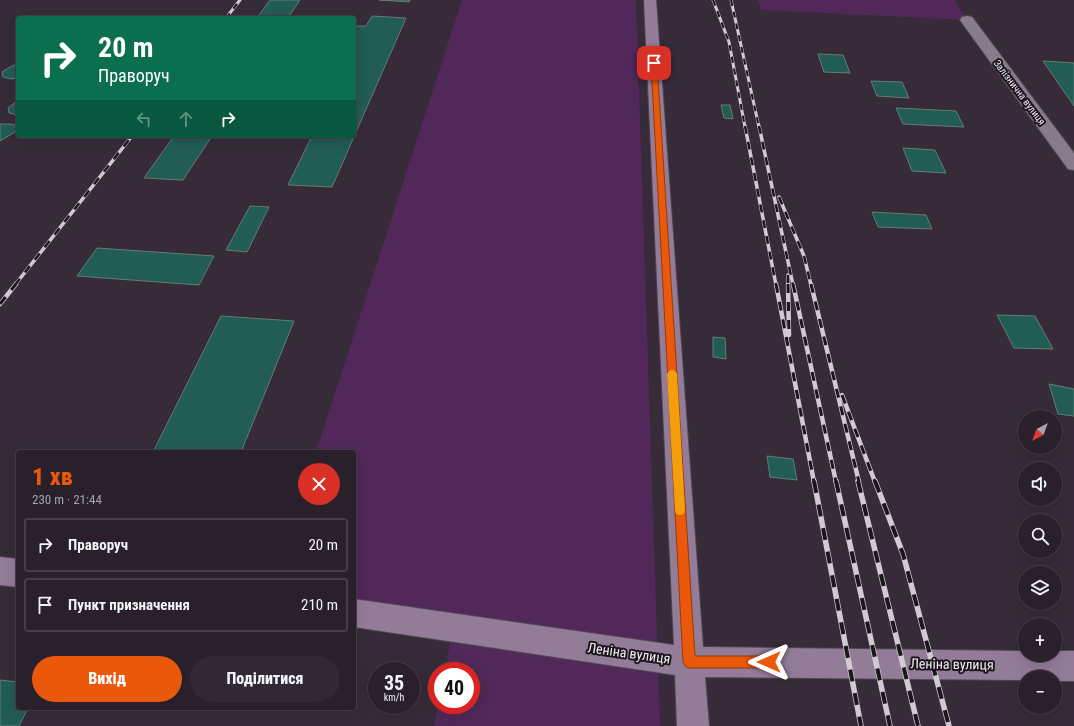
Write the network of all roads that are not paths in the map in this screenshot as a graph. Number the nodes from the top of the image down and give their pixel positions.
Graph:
1 (650, 0) edge
2 (967, 20) dead end
3 (1074, 165) edge
4 (0, 571) edge
5 (16, 573) edge
6 (356, 613) edge
7 (689, 662) junction
8 (1074, 666) edge
9 (693, 726) edge

1 - 7 street
2 - 3 street, Залізнична вулиця
4 - 5 street
6 - 7 street, Леніна вулиця
7 - 8 street, Леніна вулиця
7 - 9 street

